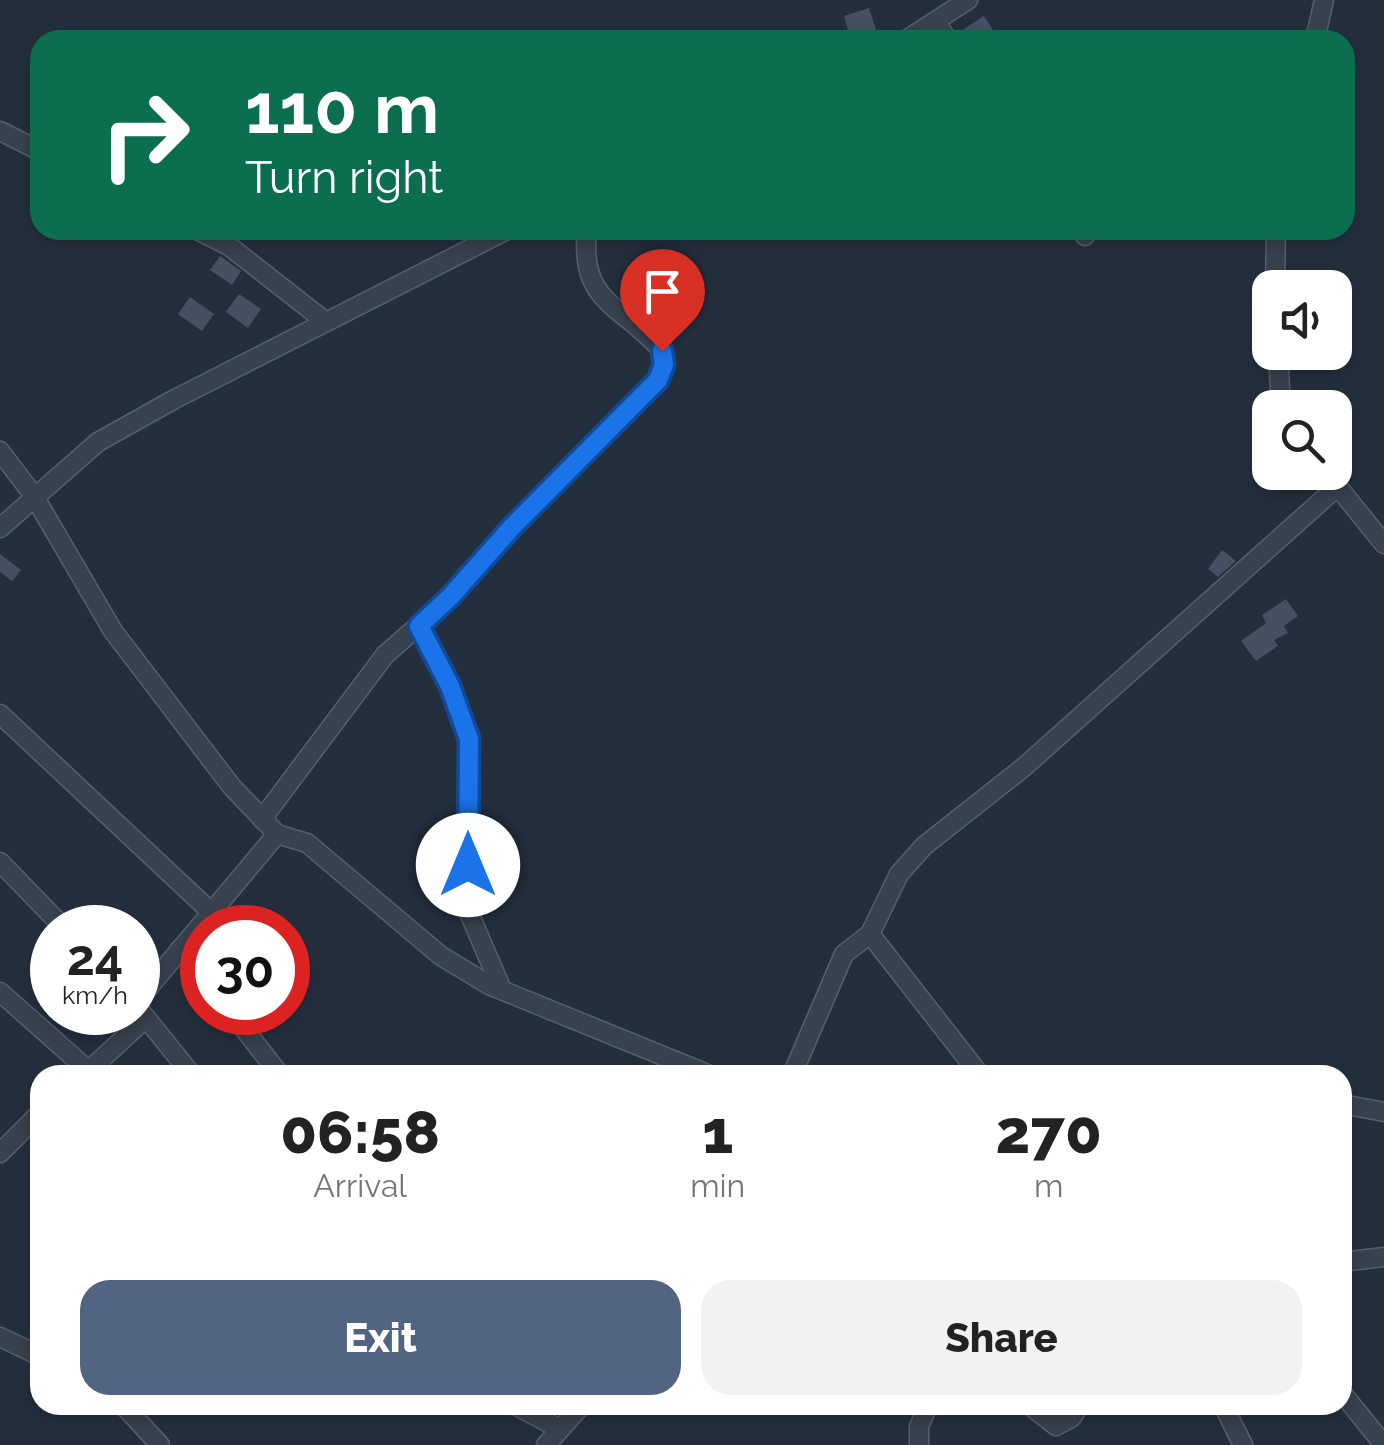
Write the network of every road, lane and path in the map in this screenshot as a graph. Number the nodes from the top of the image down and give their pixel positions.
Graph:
1 (968, 0) edge
2 (1324, 0) edge
3 (936, 23) junction
4 (924, 30) edge
5 (941, 30) edge
6 (1317, 30) edge
7 (0, 130) edge
8 (30, 146) edge
9 (217, 240) edge
10 (488, 240) edge
11 (587, 240) edge
12 (1276, 240) edge
13 (1275, 270) edge
14 (326, 322) junction
15 (0, 451) edge
16 (1321, 490) edge
17 (1340, 490) edge
18 (34, 496) junction
19 (0, 528) edge
20 (1384, 544) edge
21 (419, 626) junction
22 (0, 714) edge
23 (262, 818) junction
24 (278, 834) junction
25 (0, 862) edge
26 (42, 905) edge
27 (204, 905) edge
28 (217, 905) edge
29 (870, 934) junction
30 (180, 949) edge
31 (160, 973) edge
32 (502, 990) junction
33 (0, 992) edge
34 (122, 1035) edge
35 (160, 1035) edge
36 (248, 1035) edge
37 (78, 1065) edge
38 (94, 1065) edge
39 (184, 1065) edge
40 (272, 1065) edge
41 (686, 1065) edge
42 (796, 1065) edge
43 (972, 1065) edge
44 (1352, 1106) edge
45 (1384, 1112) edge
46 (30, 1124) edge
47 (0, 1152) edge
48 (1384, 1257) edge
49 (1352, 1261) edge
50 (0, 1337) edge
51 (30, 1351) edge
52 (1352, 1406) edge
53 (133, 1415) edge
54 (534, 1415) edge
55 (572, 1415) edge
56 (924, 1415) edge
57 (1042, 1415) edge
58 (1073, 1415) edge
59 (1228, 1415) edge
60 (560, 1428) junction
61 (160, 1445) edge
62 (546, 1445) edge
63 (920, 1445) edge
64 (1243, 1445) edge
65 (1384, 1445) edge

1 - 3 street
2 - 6 street
3 - 4 street
3 - 5 street
7 - 8 street
9 - 14 street
10 - 14 street
11 - 21 street
12 - 13 street
14 - 18 street
15 - 18 street
16 - 29 street
17 - 20 street
18 - 19 street
18 - 23 street
21 - 23 street
21 - 32 street
22 - 27 street
23 - 24 street
24 - 28 street
24 - 32 street
25 - 26 street
29 - 42 street
29 - 43 street
30 - 31 street
32 - 41 street
33 - 37 street
34 - 38 street
35 - 39 street
36 - 40 street
44 - 45 street
46 - 47 street
48 - 49 street
50 - 51 street
52 - 65 street
53 - 61 street
54 - 60 street
55 - 60 street
56 - 63 street
57 - 58 street
59 - 64 street
60 - 62 street

